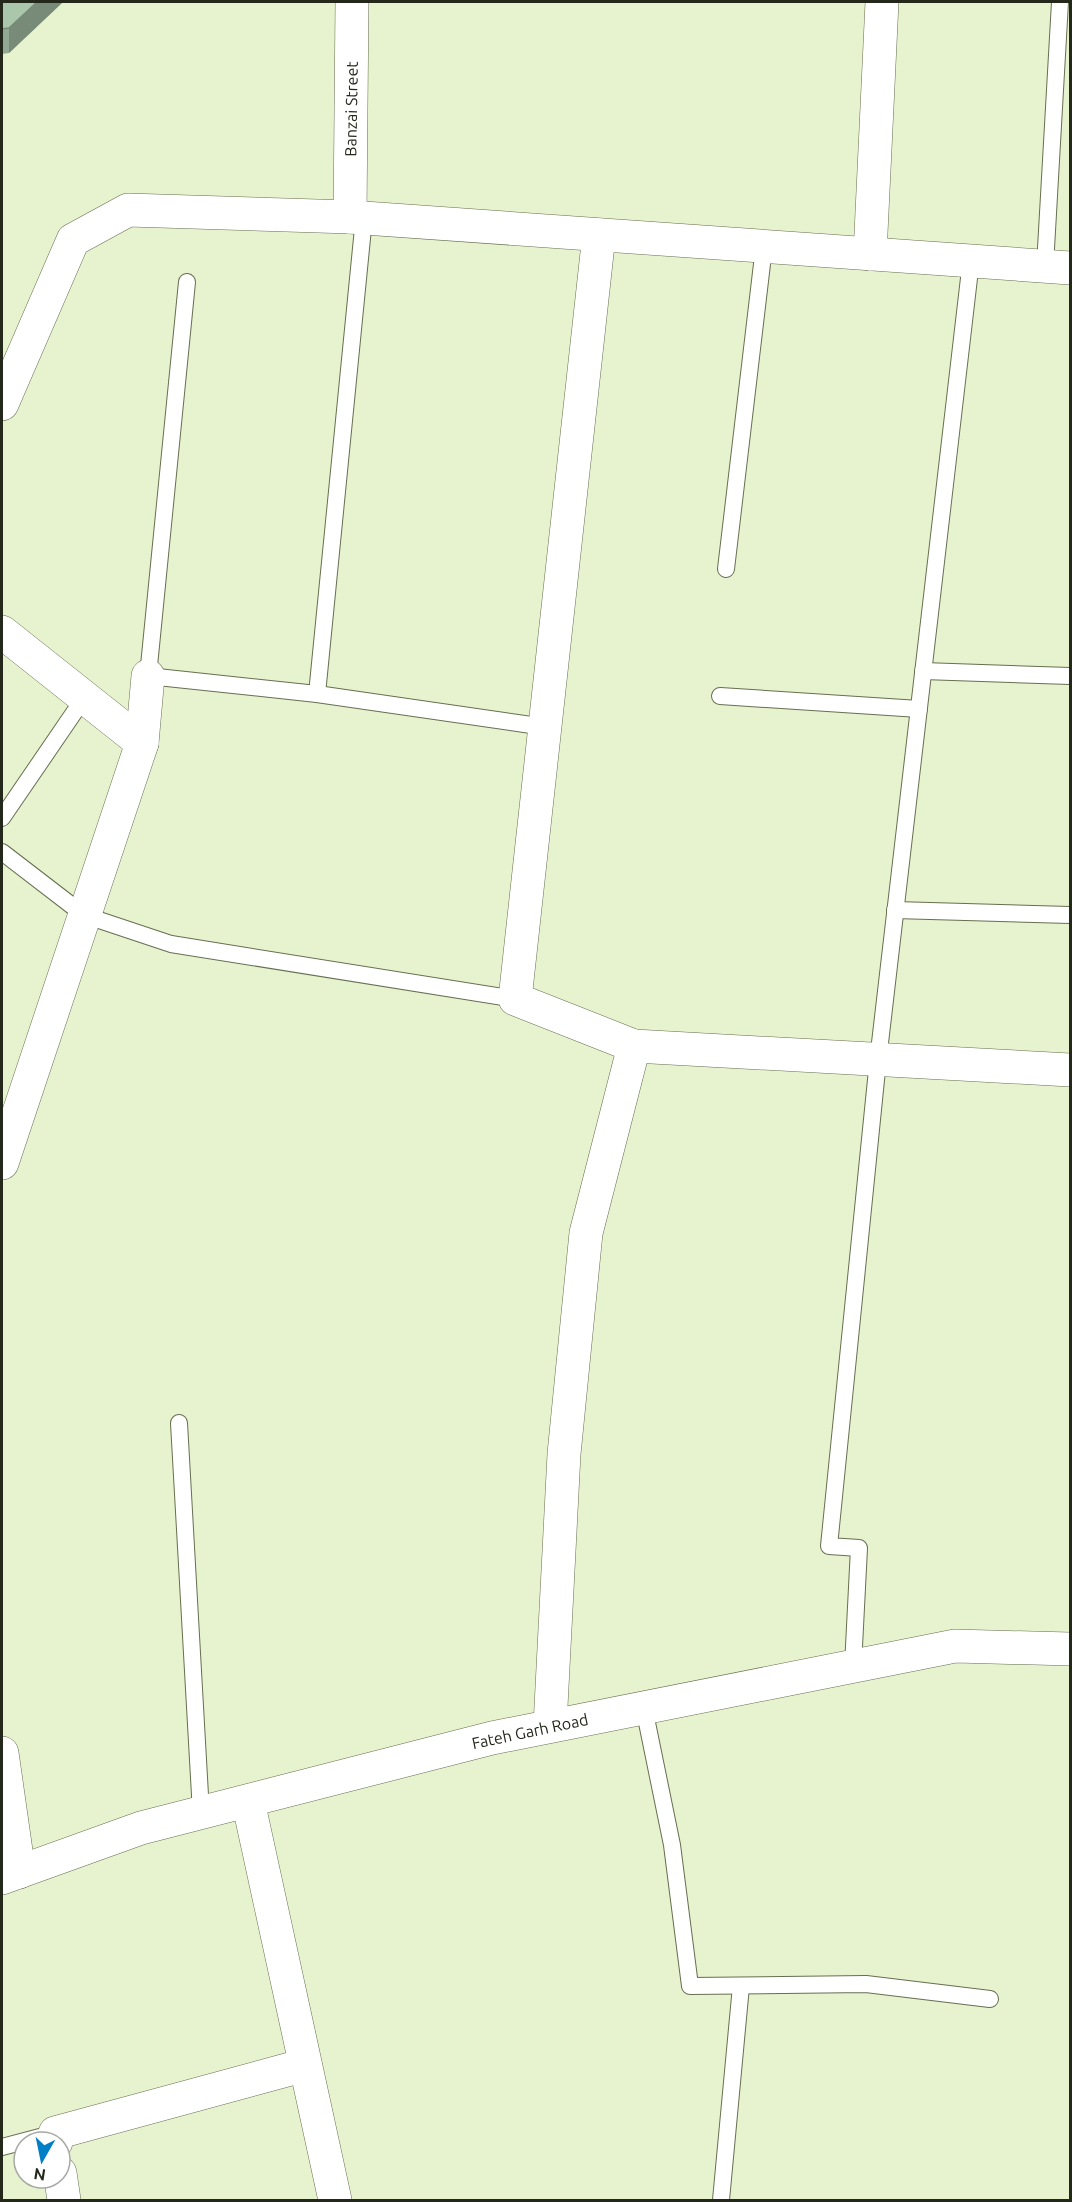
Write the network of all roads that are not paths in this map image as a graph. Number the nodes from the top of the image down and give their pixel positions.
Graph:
1 (352, 2) edge
2 (882, 2) edge
3 (1060, 2) edge
4 (357, 218) junction
5 (599, 235) junction
6 (764, 247) junction
7 (870, 254) junction
8 (971, 261) junction
9 (1058, 267) edge
10 (187, 282) dead end
11 (2, 404) edge
12 (726, 569) dead end
13 (2, 632) edge
14 (923, 671) junction
15 (148, 676) junction
16 (1071, 676) edge
17 (317, 694) junction
18 (720, 696) dead end
19 (84, 698) junction
20 (919, 709) junction
21 (545, 727) junction
22 (142, 743) junction
23 (2, 818) edge
24 (2, 852) edge
25 (896, 910) junction
26 (84, 915) junction
27 (1071, 915) edge
28 (515, 999) junction
29 (634, 1046) junction
30 (878, 1060) junction
31 (1071, 1070) edge
32 (2, 1163) edge
33 (179, 1423) dead end
34 (1071, 1649) edge
35 (853, 1666) junction
36 (644, 1708) junction
37 (550, 1726) junction
38 (2, 1753) edge
39 (248, 1801) junction
40 (201, 1813) junction
41 (10, 1875) edge
42 (741, 1986) junction
43 (990, 1999) dead end
44 (305, 2065) junction
45 (72, 2133) edge
46 (335, 2200) edge
47 (721, 2200) edge

1 - 4 street, Banzai Street
2 - 7 street
3 - 9 lane
4 - 5 street
4 - 11 street
4 - 17 lane
5 - 6 street
5 - 21 street
6 - 7 street
6 - 12 lane
7 - 8 street
8 - 9 street
8 - 14 lane
10 - 15 lane
13 - 19 street
14 - 16 lane
14 - 20 lane
15 - 17 lane
15 - 22 street
17 - 21 lane
18 - 20 lane
19 - 22 street
19 - 23 lane
20 - 25 lane
21 - 28 street
22 - 26 street
24 - 26 lane
25 - 27 lane
25 - 30 lane
26 - 28 lane
26 - 32 street
28 - 29 street
29 - 30 street
29 - 37 street
30 - 31 street
30 - 35 lane
33 - 40 lane
34 - 35 street, Fateh Garh Road
35 - 36 street, Fateh Garh Road
36 - 37 street, Fateh Garh Road
36 - 42 lane
37 - 39 street, Fateh Garh Road
38 - 41 street
39 - 40 street, Fateh Garh Road
39 - 44 street
40 - 41 street, Fateh Garh Road
42 - 43 lane
42 - 47 lane
44 - 45 street
44 - 46 street

